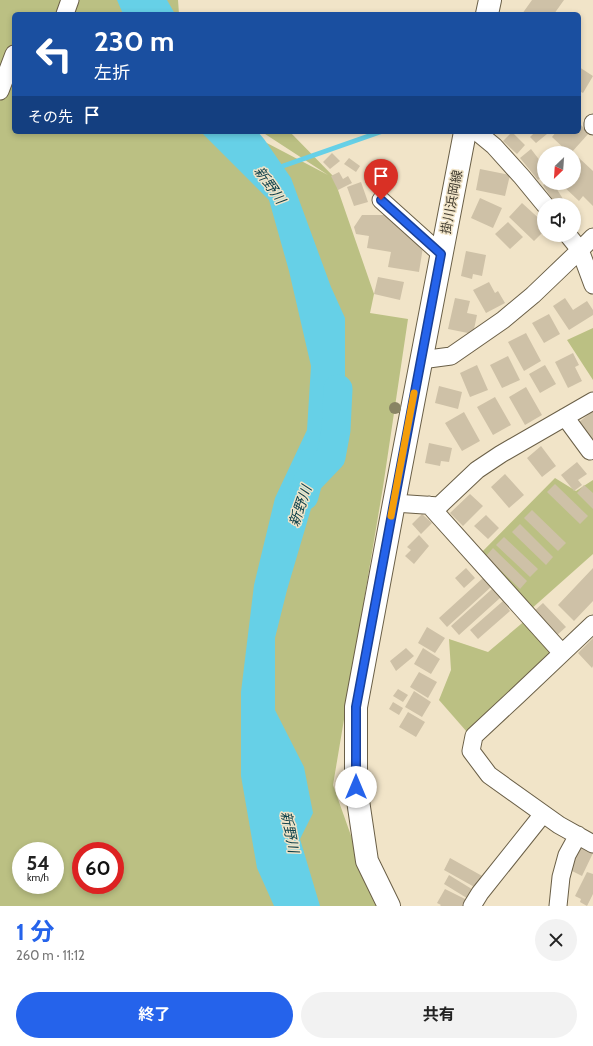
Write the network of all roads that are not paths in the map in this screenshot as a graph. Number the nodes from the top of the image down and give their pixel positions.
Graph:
1 (70, 0) edge
2 (490, 0) edge
3 (66, 12) edge
4 (487, 12) edge
5 (12, 59) edge
6 (0, 91) edge
7 (465, 134) edge
8 (479, 134) edge
9 (539, 198) edge
10 (381, 200) dead end
11 (593, 237) edge
12 (574, 242) edge
13 (580, 250) junction
14 (441, 254) junction
15 (593, 285) edge
16 (421, 360) junction
17 (593, 402) edge
18 (565, 417) junction
19 (590, 451) dead end
20 (394, 503) junction
21 (429, 505) junction
22 (593, 624) edge
23 (562, 653) junction
24 (543, 814) junction
25 (578, 835) junction
26 (593, 844) edge
27 (389, 906) edge
28 (472, 906) edge
29 (558, 906) edge

1 - 3 street
2 - 4 main road
5 - 6 street
7 - 14 main road, 掛川浜岡線
8 - 9 street
10 - 14 street
11 - 13 street
12 - 13 street
13 - 15 street
13 - 16 street
14 - 16 main road, 掛川浜岡線
16 - 20 main road, 掛川浜岡線
17 - 18 street
18 - 19 street
18 - 21 street
20 - 21 street
20 - 27 main road, 掛川浜岡線
21 - 23 street
22 - 23 street
23 - 24 street
24 - 25 street
24 - 28 street
25 - 26 street
25 - 29 street

